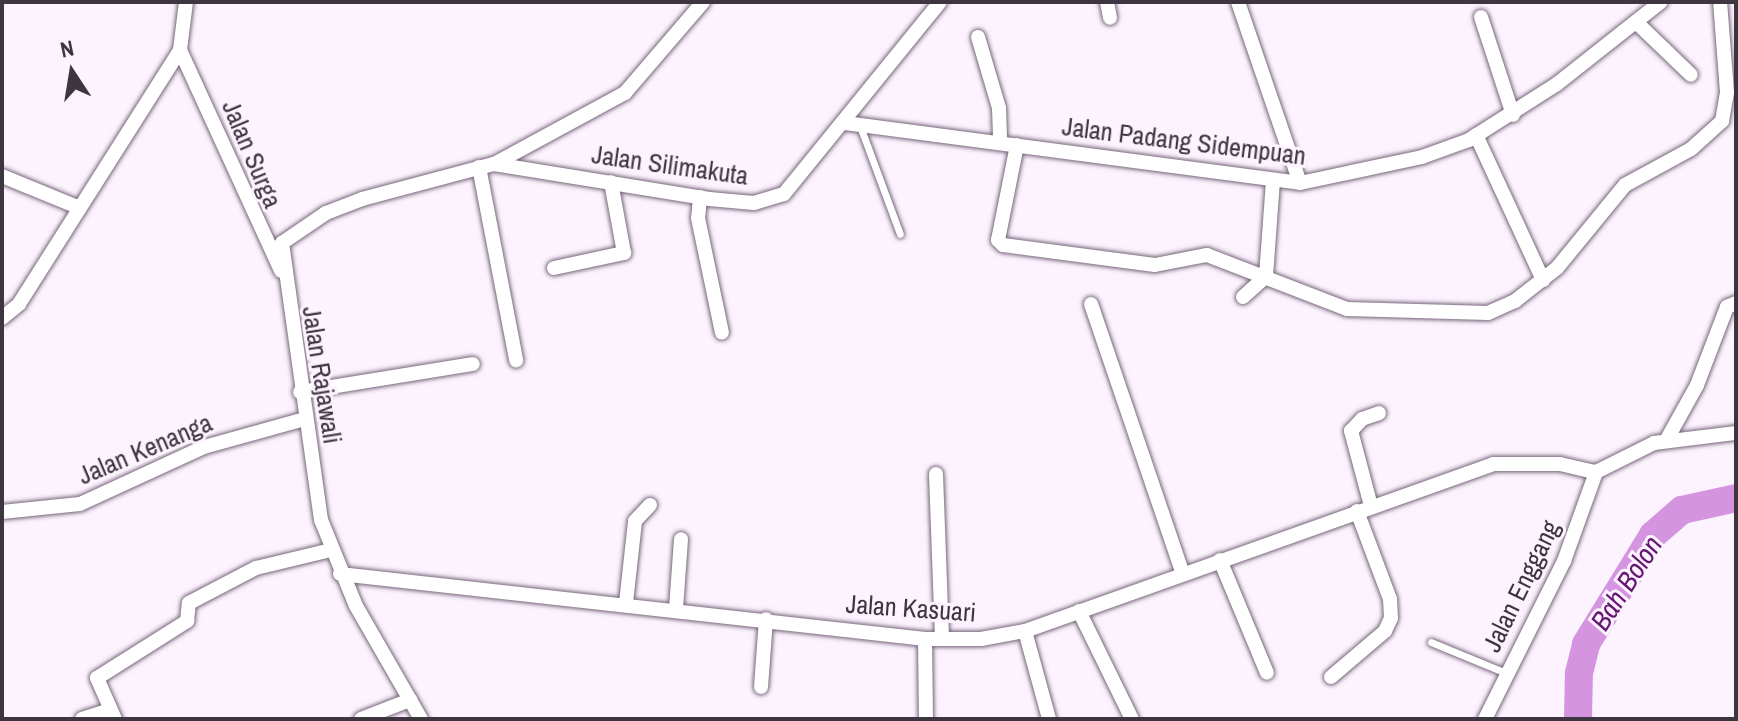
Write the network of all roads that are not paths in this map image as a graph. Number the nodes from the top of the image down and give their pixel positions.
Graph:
1 (186, 2) edge
2 (703, 2) edge
3 (1107, 2) edge
4 (1238, 2) edge
5 (1661, 2) edge
6 (1720, 2) edge
7 (933, 5) edge
8 (1481, 17) dead end
9 (1110, 18) dead end
10 (1636, 22) junction
11 (978, 37) dead end
12 (180, 50) junction
13 (1691, 75) dead end
14 (1513, 115) junction
15 (852, 124) junction
16 (1476, 135) junction
17 (1000, 143) junction
18 (1017, 145) junction
19 (487, 166) junction
20 (2, 176) edge
21 (1273, 180) junction
22 (611, 182) junction
23 (1300, 183) junction
24 (700, 197) junction
25 (80, 208) junction
26 (900, 234) dead end
27 (554, 268) dead end
28 (283, 275) junction
29 (1266, 276) junction
30 (1543, 280) junction
31 (1243, 297) dead end
32 (1736, 303) edge
33 (1091, 304) dead end
34 (2, 318) edge
35 (722, 333) dead end
36 (516, 360) dead end
37 (473, 364) dead end
38 (300, 392) junction
39 (1379, 413) dead end
40 (305, 419) junction
41 (1736, 433) edge
42 (1666, 441) junction
43 (1596, 472) junction
44 (936, 474) dead end
45 (650, 505) dead end
46 (1364, 509) junction
47 (2, 512) edge
48 (681, 539) dead end
49 (331, 550) junction
50 (1220, 560) junction
51 (340, 574) junction
52 (1183, 574) junction
53 (626, 603) junction
54 (676, 609) junction
55 (1079, 611) junction
56 (766, 619) junction
57 (1025, 631) junction
58 (942, 638) junction
59 (925, 639) junction
60 (1431, 642) dead end
61 (1267, 673) dead end
62 (1506, 673) junction
63 (1331, 677) dead end
64 (761, 687) dead end
65 (410, 700) junction
66 (112, 714) edge
67 (82, 719) edge
68 (361, 719) edge
69 (421, 719) edge
70 (926, 719) edge
71 (1049, 719) edge
72 (1132, 719) edge
73 (1485, 719) edge

1 - 12 street
2 - 19 street
3 - 9 street
4 - 23 street
5 - 10 street, Jalan Padang Sidempuan
6 - 30 street
7 - 15 street, Jalan Silimakuta
8 - 14 street
10 - 13 street
10 - 14 street, Jalan Padang Sidempuan
11 - 17 street
12 - 25 street
12 - 28 street, Jalan Surga
14 - 16 street, Jalan Padang Sidempuan
15 - 17 street, Jalan Padang Sidempuan
15 - 24 street, Jalan Silimakuta
15 - 26 lane
16 - 23 street, Jalan Padang Sidempuan
16 - 30 street
17 - 18 street, Jalan Padang Sidempuan
18 - 21 street, Jalan Padang Sidempuan
18 - 29 street
19 - 22 street, Jalan Silimakuta
19 - 28 street, Jalan Rajawali
19 - 36 street
20 - 25 street
21 - 23 street, Jalan Padang Sidempuan
21 - 29 street
22 - 24 street, Jalan Silimakuta
22 - 27 street
24 - 35 street
25 - 34 street
28 - 38 street, Jalan Rajawali
29 - 30 street
29 - 31 street
32 - 42 street
33 - 52 street
37 - 38 street
38 - 40 street, Jalan Rajawali
39 - 46 street
40 - 47 street, Jalan Kenanga
40 - 49 street, Jalan Rajawali
41 - 42 street
42 - 43 street
43 - 46 street, Jalan Kasuari
43 - 62 street, Jalan Enggang
44 - 58 street
45 - 53 street
46 - 50 street, Jalan Kasuari
46 - 63 street
48 - 54 street
49 - 51 street, Jalan Rajawali
49 - 66 street
50 - 52 street, Jalan Kasuari
50 - 61 street
51 - 53 street, Jalan Kasuari
51 - 65 street, Jalan Rajawali
52 - 55 street, Jalan Kasuari
53 - 54 street, Jalan Kasuari
54 - 56 street, Jalan Kasuari
55 - 57 street, Jalan Kasuari
55 - 72 street
56 - 59 street, Jalan Kasuari
56 - 64 street
57 - 58 street, Jalan Kasuari
57 - 71 street
58 - 59 street, Jalan Kasuari
59 - 70 street
60 - 62 lane
62 - 73 street, Jalan Enggang
65 - 68 street
65 - 69 street, Jalan Rajawali
66 - 67 street

